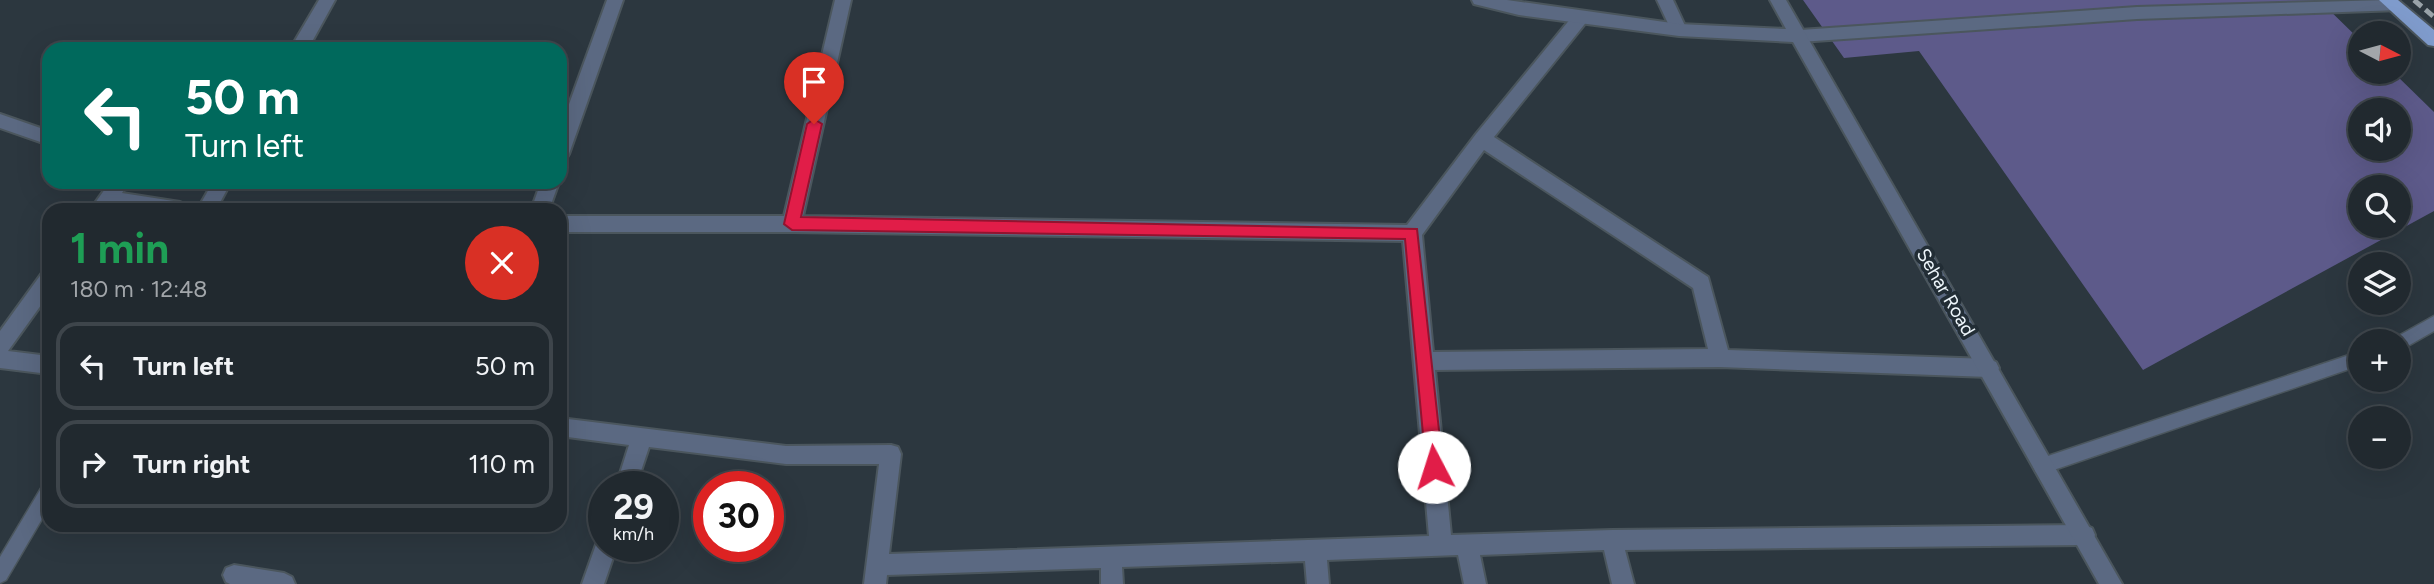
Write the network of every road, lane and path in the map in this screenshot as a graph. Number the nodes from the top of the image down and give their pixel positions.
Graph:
1 (327, 0) edge
2 (615, 0) edge
3 (843, 0) edge
4 (1480, 0) edge
5 (1665, 0) edge
6 (1778, 0) edge
7 (2390, 3) edge
8 (1518, 5) edge
9 (1583, 16) junction
10 (1679, 30) junction
11 (1800, 36) junction
12 (2434, 40) edge
13 (303, 42) edge
14 (0, 121) edge
15 (567, 134) edge
16 (42, 136) edge
17 (1482, 139) junction
18 (115, 189) edge
19 (104, 203) edge
20 (567, 224) edge
21 (792, 224) junction
22 (1412, 233) junction
23 (42, 289) edge
24 (2434, 323) edge
25 (2411, 337) edge
26 (0, 348) edge
27 (1720, 358) junction
28 (0, 359) edge
29 (1424, 361) junction
30 (2348, 362) edge
31 (42, 364) edge
32 (1989, 368) junction
33 (567, 428) edge
34 (642, 437) junction
35 (2042, 466) junction
36 (630, 471) edge
37 (42, 503) edge
38 (2084, 535) junction
39 (1612, 540) junction
40 (1467, 545) junction
41 (1441, 546) junction
42 (1315, 551) junction
43 (1111, 557) junction
44 (601, 562) edge
45 (0, 574) edge
46 (234, 575) dead end
47 (875, 575) edge
48 (284, 584) edge
49 (593, 584) edge
50 (1112, 584) edge
51 (1318, 584) edge
52 (1475, 584) edge
53 (1623, 584) edge
54 (2111, 584) edge

1 - 13 street
2 - 15 street
3 - 21 street
4 - 8 street
5 - 10 street
6 - 11 street, Sehar Road
7 - 11 street
7 - 12 main road
8 - 9 street
9 - 10 street
9 - 17 street
10 - 11 street
11 - 32 street, Sehar Road
14 - 16 street
17 - 22 street
17 - 27 street
18 - 19 street
20 - 21 street
21 - 22 street
22 - 29 street
23 - 26 street
24 - 25 lane
27 - 29 street
27 - 32 street
28 - 31 street
29 - 41 street
30 - 35 lane
32 - 35 street, Sehar Road
33 - 34 street
34 - 36 street
34 - 47 street
35 - 38 street, Sehar Road
37 - 45 lane
38 - 39 street
38 - 54 street, Sehar Road
39 - 40 street
39 - 53 street
40 - 41 street
40 - 52 street
41 - 42 street
42 - 43 street
42 - 51 street
43 - 47 street
43 - 50 street
44 - 49 street
46 - 48 street

